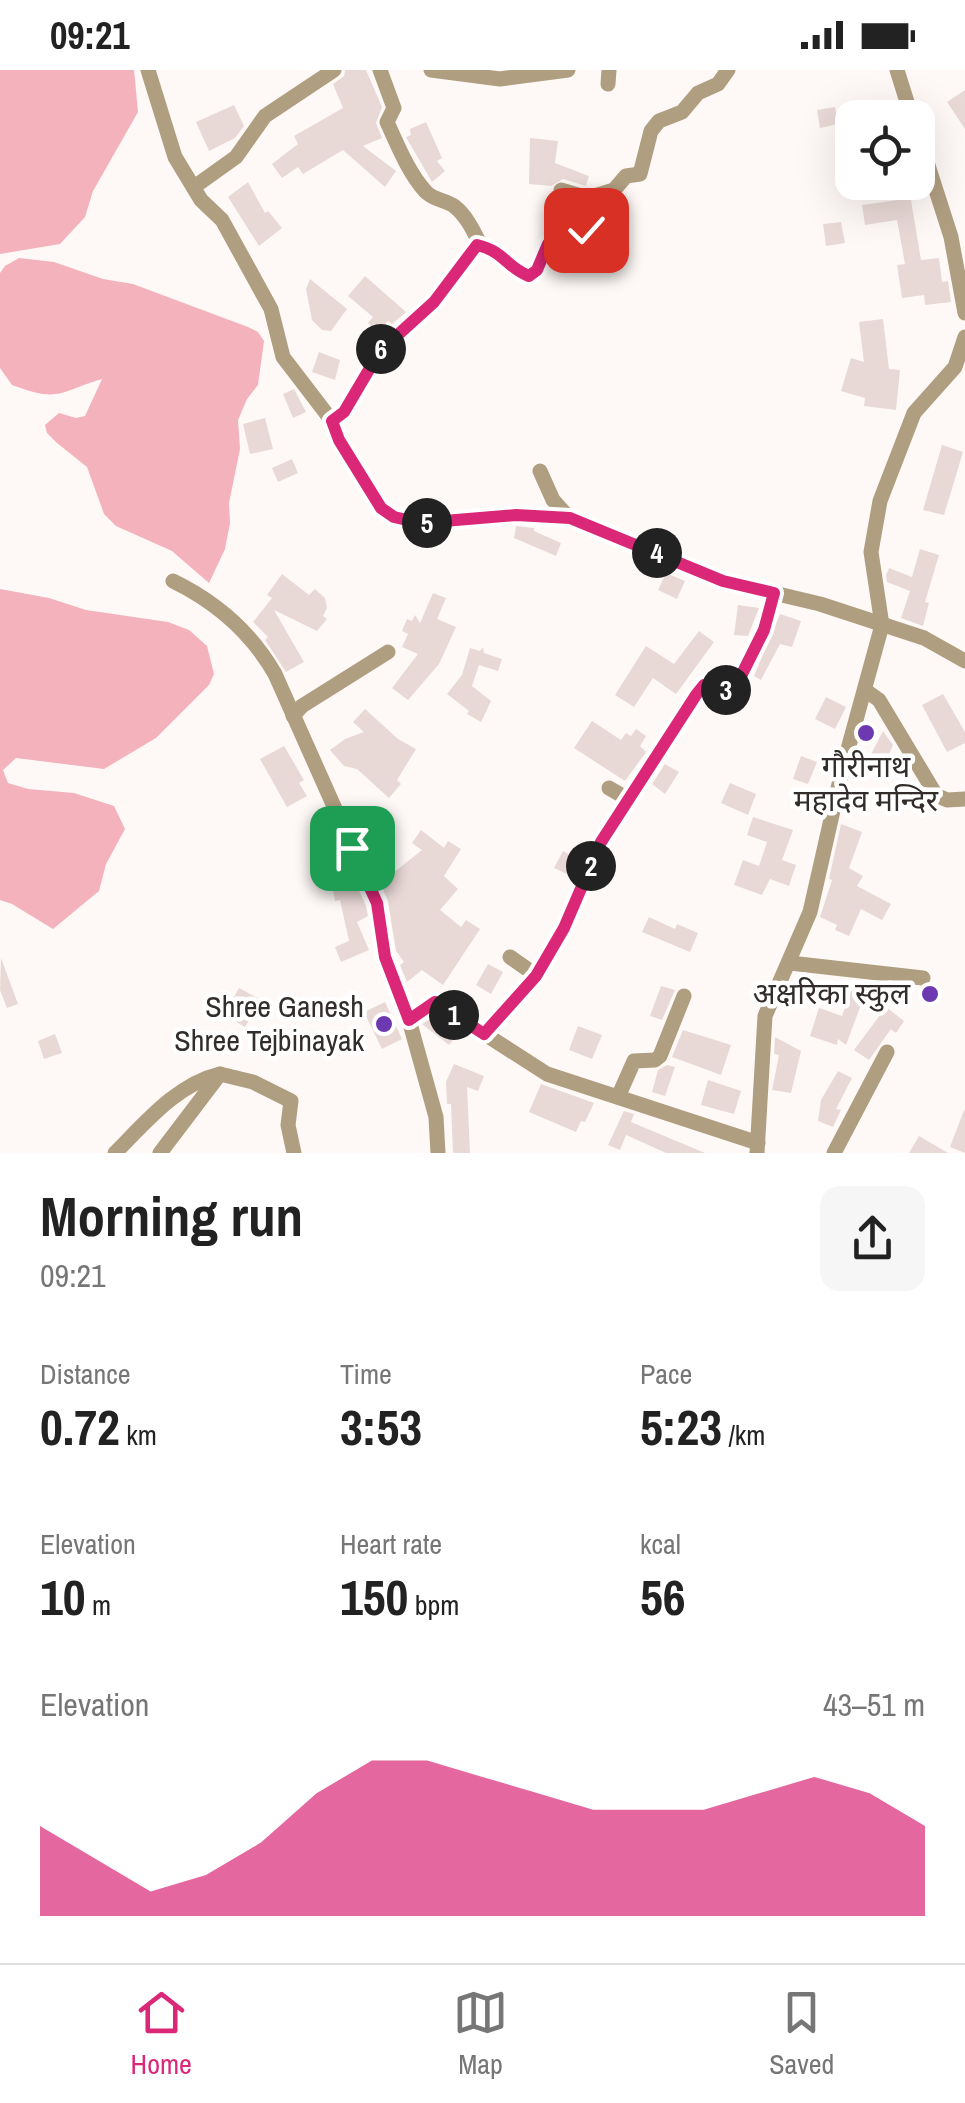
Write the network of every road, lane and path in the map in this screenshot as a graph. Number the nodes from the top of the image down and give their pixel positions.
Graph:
1 (148, 70) edge
2 (334, 70) edge
3 (380, 70) edge
4 (430, 70) edge
5 (568, 70) edge
6 (728, 70) edge
7 (897, 70) edge
8 (906, 100) edge
9 (935, 176) edge
10 (194, 188) junction
11 (588, 198) junction
12 (958, 233) edge
13 (555, 240) junction
14 (481, 246) junction
15 (965, 314) edge
16 (965, 337) edge
17 (960, 368) edge
18 (332, 421) junction
19 (540, 471) dead end
20 (570, 518) junction
21 (173, 581) dead end
22 (774, 593) junction
23 (882, 625) junction
24 (388, 652) dead end
25 (965, 661) edge
26 (866, 690) junction
27 (293, 716) junction
28 (609, 788) dead end
29 (628, 799) junction
30 (965, 799) edge
31 (510, 957) dead end
32 (790, 963) junction
33 (536, 976) junction
34 (922, 978) dead end
35 (684, 996) dead end
36 (409, 1020) junction
37 (484, 1034) junction
38 (888, 1052) dead end
39 (220, 1074) junction
40 (618, 1097) junction
41 (757, 1148) edge
42 (115, 1153) edge
43 (160, 1153) edge
44 (294, 1153) edge
45 (438, 1153) edge
46 (834, 1153) edge

1 - 10 street
2 - 10 street
3 - 14 street
4 - 5 street
6 - 11 street
7 - 8 street
9 - 12 street
10 - 18 street
11 - 13 street
11 - 13 street
12 - 15 street
13 - 14 street
14 - 18 street
16 - 17 street
17 - 23 street
18 - 20 street
19 - 20 street
20 - 22 street
21 - 27 street
22 - 23 street
22 - 29 street
23 - 25 street
23 - 26 street
24 - 27 street
26 - 30 street
26 - 32 street
27 - 36 street
28 - 29 street
29 - 33 street
31 - 33 street
32 - 34 street
32 - 41 street
33 - 37 street
35 - 40 street
36 - 37 street
36 - 45 street
37 - 40 street
38 - 46 street
39 - 42 street
39 - 43 street
39 - 44 street
40 - 41 street

